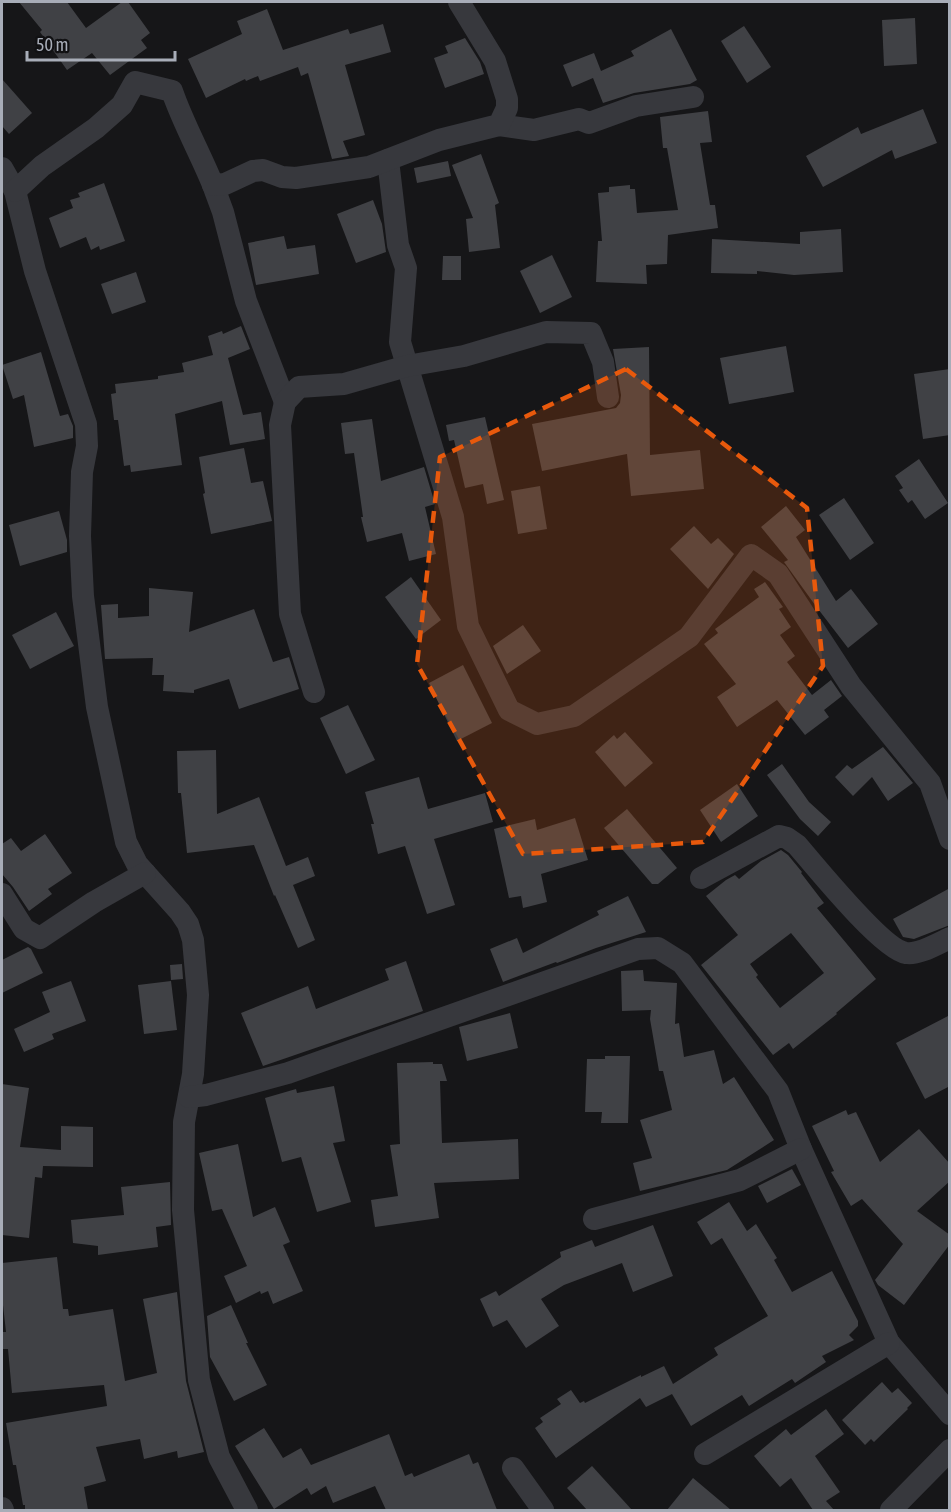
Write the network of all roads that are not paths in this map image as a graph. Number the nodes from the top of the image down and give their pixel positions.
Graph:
1 (459, 2) edge
2 (693, 97) dead end
3 (499, 125) junction
4 (388, 160) junction
5 (2, 168) edge
6 (213, 185) junction
7 (15, 191) junction
8 (407, 366) junction
9 (608, 397) dead end
10 (285, 402) junction
11 (314, 692) dead end
12 (950, 839) edge
13 (145, 873) junction
14 (701, 879) dead end
15 (2, 894) edge
16 (950, 938) edge
17 (189, 1097) junction
18 (801, 1149) junction
19 (594, 1219) dead end
20 (889, 1343) junction
21 (950, 1414) edge
22 (705, 1454) dead end
23 (947, 1458) edge
24 (513, 1468) dead end
25 (247, 1510) edge
26 (543, 1510) edge
27 (891, 1510) edge

1 - 3 street
2 - 3 street
3 - 4 street
4 - 6 street
4 - 8 street
5 - 7 street
6 - 7 street
6 - 10 street
7 - 13 street
8 - 9 street
8 - 10 street
8 - 12 street
10 - 11 street
13 - 15 street
13 - 17 street
14 - 16 street
17 - 18 street
17 - 25 street
18 - 19 street
18 - 20 street
20 - 21 street
20 - 22 street
23 - 27 street
24 - 26 street

